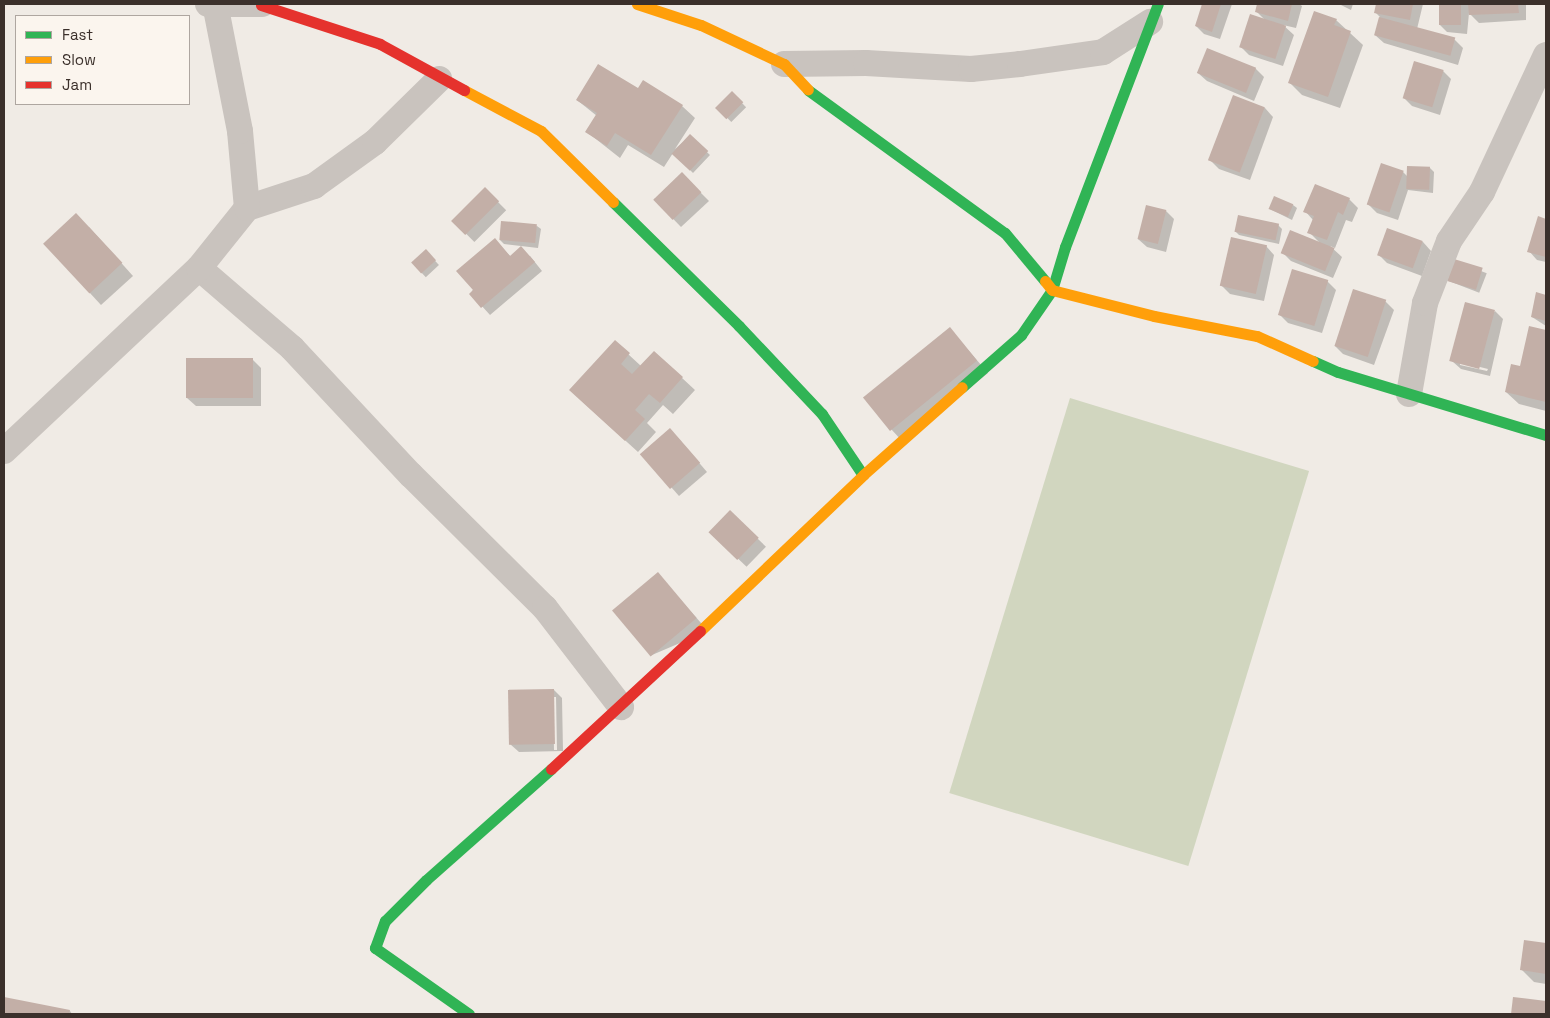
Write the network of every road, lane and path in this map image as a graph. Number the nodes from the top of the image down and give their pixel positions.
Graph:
1 (213, 4) edge
2 (262, 4) edge
3 (637, 4) edge
4 (1154, 13) edge
5 (1546, 55) edge
6 (784, 64) junction
7 (439, 79) junction
8 (247, 208) junction
9 (199, 268) junction
10 (1052, 290) junction
11 (1409, 394) junction
12 (1546, 435) edge
13 (4, 451) edge
14 (863, 475) junction
15 (621, 707) junction
16 (469, 1014) edge

1 - 2 street
1 - 8 street
2 - 7 street
3 - 6 street
4 - 6 street
4 - 10 street
5 - 11 street
6 - 10 street
7 - 8 street
7 - 14 street
8 - 9 street
9 - 13 street
9 - 15 street
10 - 11 street
10 - 14 street
11 - 12 street
14 - 15 street
15 - 16 street

